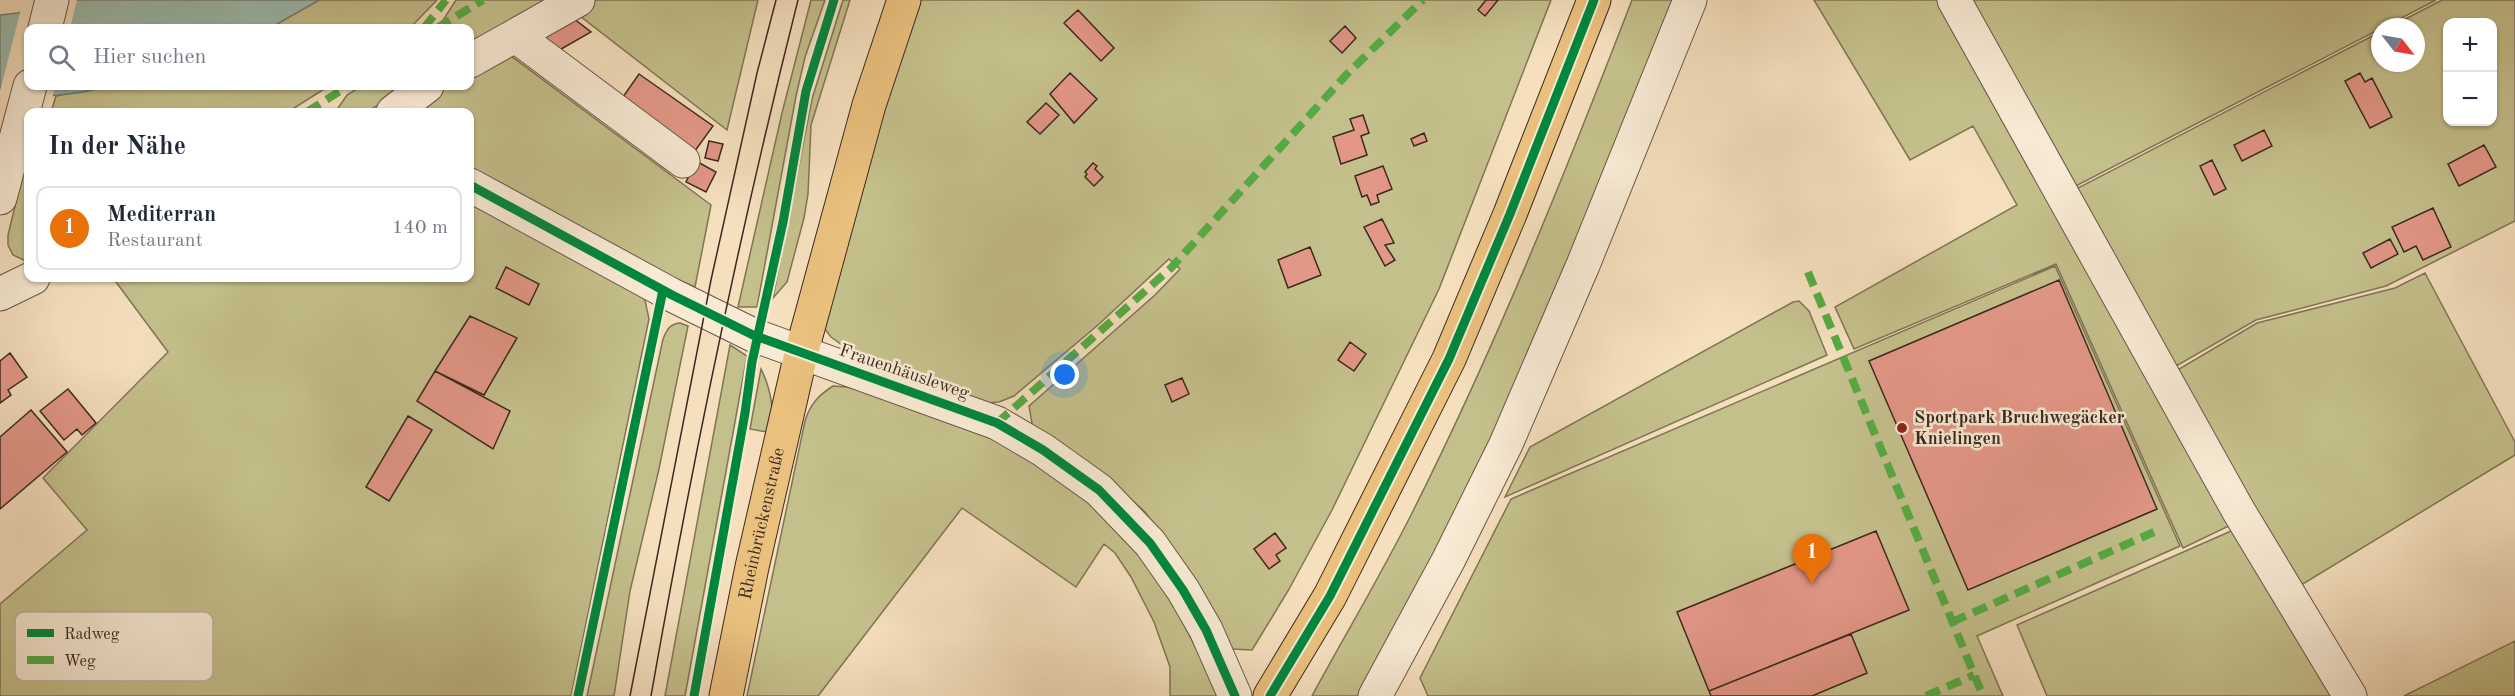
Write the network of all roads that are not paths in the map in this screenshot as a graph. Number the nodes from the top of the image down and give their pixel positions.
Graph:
1 (52, 0) edge
2 (578, 0) edge
3 (904, 0) edge
4 (1593, 0) edge
5 (1690, 0) edge
6 (1954, 0) edge
7 (46, 24) edge
8 (512, 38) junction
9 (474, 60) edge
10 (29, 90) edge
11 (422, 90) edge
12 (25, 108) edge
13 (398, 108) edge
14 (24, 110) edge
15 (683, 161) dead end
16 (474, 187) edge
17 (0, 198) edge
18 (25, 282) edge
19 (0, 294) edge
20 (801, 354) junction
21 (726, 696) edge
22 (1235, 696) edge
23 (1270, 696) edge
24 (1375, 696) edge
25 (2350, 696) edge

1 - 7 street
2 - 8 street
3 - 20 main road, Rheinbrückenstraße
4 - 23 main road
5 - 24 street
6 - 25 street
8 - 9 street
8 - 15 street
10 - 12 street
11 - 13 street
14 - 17 street
16 - 20 street, Frauenhäusleweg
18 - 19 street
20 - 21 main road, Rheinbrückenstraße
20 - 22 street, Frauenhäusleweg

